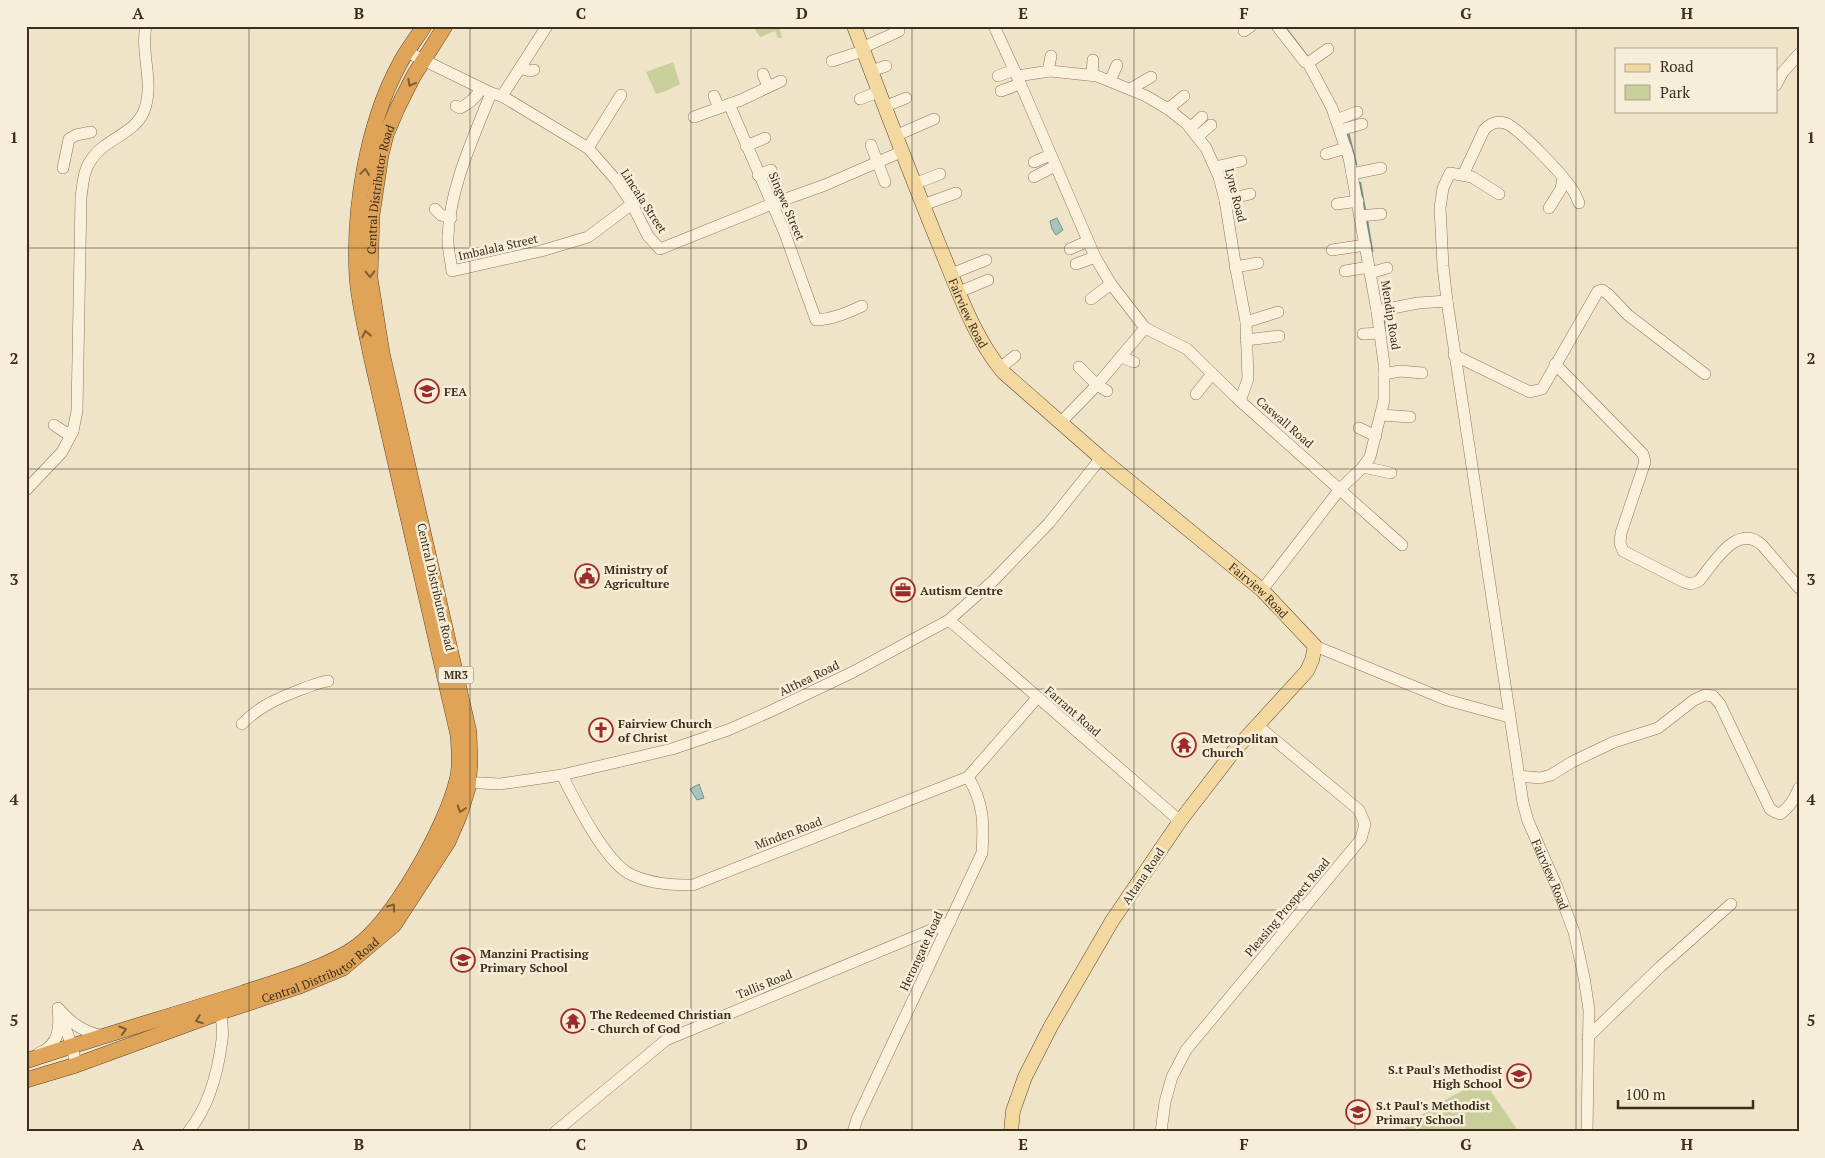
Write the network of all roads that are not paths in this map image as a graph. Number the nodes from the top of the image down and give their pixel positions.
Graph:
1 (146, 26) edge
2 (424, 26) edge
3 (445, 26) edge
4 (547, 26) edge
5 (854, 26) edge
6 (994, 26) edge
7 (1277, 26) edge
8 (899, 31) dead end
9 (862, 49) junction
10 (1328, 49) dead end
11 (407, 52) junction
12 (1799, 54) edge
13 (1051, 56) dead end
14 (1093, 60) dead end
15 (423, 61) junction
16 (832, 61) dead end
17 (1308, 63) junction
18 (1117, 65) dead end
19 (886, 66) dead end
20 (520, 68) junction
21 (534, 70) dead end
22 (871, 71) junction
23 (1048, 72) junction
24 (763, 74) dead end
25 (1092, 75) junction
26 (998, 76) dead end
27 (1017, 76) junction
28 (1151, 78) dead end
29 (781, 81) dead end
30 (1110, 81) junction
31 (1778, 82) edge
32 (768, 87) junction
33 (1130, 89) junction
34 (1001, 91) dead end
35 (878, 92) junction
36 (491, 93) junction
37 (621, 96) dead end
38 (714, 96) dead end
39 (1184, 96) dead end
40 (906, 98) dead end
41 (860, 99) dead end
42 (456, 106) dead end
43 (724, 106) junction
44 (884, 108) junction
45 (1168, 109) junction
46 (1357, 112) dead end
47 (694, 117) dead end
48 (1202, 117) dead end
49 (934, 119) dead end
50 (1362, 124) dead end
51 (1338, 125) junction
52 (1211, 126) dead end
53 (753, 128) dead end
54 (90, 132) dead end
55 (1194, 132) junction
56 (742, 133) junction
57 (895, 136) junction
58 (765, 138) dead end
59 (871, 145) dead end
60 (746, 146) junction
61 (588, 148) junction
62 (1346, 148) junction
63 (901, 152) junction
64 (1326, 154) dead end
65 (1050, 155) junction
66 (1241, 161) dead end
67 (878, 162) junction
68 (1034, 162) dead end
69 (1055, 166) junction
70 (1215, 167) junction
71 (63, 168) dead end
72 (1381, 168) dead end
73 (771, 170) dead end
74 (940, 174) dead end
75 (1352, 174) junction
76 (758, 175) junction
77 (1463, 175) junction
78 (1034, 177) dead end
79 (1563, 178) junction
80 (885, 182) dead end
81 (914, 184) junction
82 (956, 193) dead end
83 (1250, 194) dead end
84 (1499, 194) dead end
85 (1225, 200) junction
86 (1358, 201) junction
87 (1579, 203) dead end
88 (632, 204) junction
89 (772, 204) junction
90 (1337, 204) dead end
91 (923, 205) junction
92 (1549, 208) dead end
93 (1380, 214) dead end
94 (436, 215) dead end
95 (1360, 216) junction
96 (450, 222) junction
97 (1088, 241) junction
98 (1365, 245) junction
99 (1070, 249) dead end
100 (1332, 250) dead end
101 (1095, 257) junction
102 (986, 260) dead end
103 (1258, 263) dead end
104 (1076, 264) dead end
105 (1235, 266) junction
106 (1388, 268) dead end
107 (1370, 270) junction
108 (1345, 271) dead end
109 (952, 274) junction
110 (988, 280) dead end
111 (1110, 284) junction
112 (959, 292) junction
113 (1091, 299) dead end
114 (1447, 301) junction
115 (862, 306) dead end
116 (1377, 311) junction
117 (1278, 312) dead end
118 (1246, 322) junction
119 (1145, 328) junction
120 (1380, 333) junction
121 (1363, 334) dead end
122 (1280, 336) dead end
123 (1246, 340) junction
124 (1454, 355) junction
125 (1015, 356) dead end
126 (1121, 357) junction
127 (1134, 362) dead end
128 (1555, 364) junction
129 (1080, 367) dead end
130 (1000, 368) junction
131 (1422, 373) dead end
132 (1212, 374) junction
133 (1384, 374) junction
134 (1705, 374) dead end
135 (1096, 385) junction
136 (1108, 392) dead end
137 (1196, 394) dead end
138 (1240, 401) junction
139 (1381, 415) junction
140 (1410, 417) dead end
141 (1061, 422) junction
142 (54, 425) dead end
143 (1360, 428) dead end
144 (73, 431) junction
145 (1376, 436) junction
146 (1101, 458) junction
147 (1363, 467) junction
148 (1391, 473) dead end
149 (1340, 489) junction
150 (26, 490) edge
151 (1402, 545) dead end
152 (1799, 588) edge
153 (1262, 590) junction
154 (949, 620) junction
155 (1315, 646) junction
156 (328, 681) dead end
157 (1037, 698) junction
158 (1509, 717) junction
159 (242, 724) dead end
160 (1258, 726) junction
161 (562, 775) junction
162 (1519, 776) junction
163 (968, 777) junction
164 (463, 782) junction
165 (1799, 788) edge
166 (1796, 803) edge
167 (1180, 821) junction
168 (1731, 904) dead end
169 (950, 922) junction
170 (220, 1006) junction
171 (58, 1008) junction
172 (102, 1036) junction
173 (1588, 1037) junction
174 (72, 1046) junction
175 (26, 1060) edge
176 (76, 1065) junction
177 (26, 1080) edge
178 (188, 1132) edge
179 (555, 1132) edge
180 (853, 1132) edge
181 (1011, 1132) edge
182 (1161, 1132) edge
183 (1587, 1132) edge

1 - 144 street
2 - 11 highway, Central Distributor Road / MR3
3 - 15 highway, Central Distributor Road / MR3
4 - 20 street, Imbalala Street
5 - 9 main road, Fairview Road
6 - 27 street
7 - 17 street, Mendip Road
8 - 9 street
9 - 16 street
9 - 22 main road, Fairview Road
10 - 17 street
11 - 15 street, Lincala Street
164 -> 11 highway, Central Distributor Road / MR3
12 - 31 street
13 - 23 street
14 - 25 street
15 - 36 street, Lincala Street
15 -> 164 highway, Central Distributor Road / MR3
17 - 51 street, Mendip Road
18 - 30 street
19 - 22 street
20 - 21 street
20 - 36 street, Imbalala Street
22 - 35 main road, Fairview Road
23 - 25 street, Lyne Road
23 - 27 street, Lyne Road
24 - 32 street
25 - 30 street, Lyne Road
26 - 27 street
27 - 34 street
27 - 65 street
28 - 33 street
29 - 32 street
30 - 33 street, Lyne Road
32 - 43 street
33 - 45 street, Lyne Road
35 - 41 street
35 - 44 main road, Fairview Road
36 - 42 street
36 - 61 street, Lincala Street
36 - 96 street, Imbalala Street
37 - 61 street
38 - 43 street, Singwe Street
39 - 45 street
40 - 44 street
43 - 47 street
43 - 56 street, Singwe Street
44 - 57 main road, Fairview Road
45 - 55 street, Lyne Road
46 - 51 street
48 - 55 street
49 - 57 street
50 - 51 street
51 - 62 street, Mendip Road
52 - 55 street
53 - 56 street
54 - 71 street
55 - 70 street, Lyne Road
56 - 60 street, Singwe Street
57 - 63 main road, Fairview Road
58 - 60 street
59 - 67 street
60 - 76 street, Singwe Street
61 - 88 street, Lincala Street
62 - 64 street
62 - 75 street, Mendip Road
63 - 67 street, Lincala Street
63 - 81 main road, Fairview Road
65 - 68 street
65 - 69 street
66 - 70 street
67 - 80 street
67 - 89 street, Lincala Street
69 - 78 street
69 - 97 street
70 - 85 street, Lyne Road
72 - 75 street
73 - 76 street
74 - 81 street
75 - 86 street, Mendip Road
76 - 89 street, Singwe Street
77 - 79 street
77 - 84 street
77 - 114 street
79 - 87 street
79 - 92 street
81 - 91 main road, Fairview Road
82 - 91 street
83 - 85 street
85 - 105 street, Lyne Road
86 - 90 street
86 - 95 street, Mendip Road
88 - 89 street, Lincala Street
88 - 96 street, Imbalala Street
89 - 115 street, Singwe Street
91 - 109 main road, Fairview Road
93 - 95 street
94 - 96 street
95 - 98 street, Mendip Road
97 - 99 street
97 - 101 street
98 - 100 street
98 - 107 street, Mendip Road
101 - 104 street
101 - 111 street
102 - 109 street
103 - 105 street
105 - 118 street, Lyne Road
106 - 107 street
107 - 108 street
107 - 116 street, Mendip Road
109 - 112 main road, Fairview Road
110 - 112 street
111 - 113 street
111 - 119 street
112 - 130 main road, Fairview Road
114 - 116 street
114 - 124 street
116 - 120 street, Mendip Road
117 - 118 street
118 - 123 street, Lyne Road
119 - 126 street
119 - 132 street, Caswall Road
120 - 121 street
120 - 133 street, Mendip Road
122 - 123 street
123 - 138 street, Lyne Road
124 - 128 street
124 - 158 street
125 - 130 street
126 - 127 street
126 - 135 street
128 - 134 street
128 - 152 street
129 - 135 street
130 - 141 main road, Fairview Road
131 - 133 street
132 - 137 street
132 - 138 street, Caswall Road
133 - 139 street, Mendip Road
135 - 136 street
135 - 141 street
138 - 149 street, Caswall Road
139 - 140 street
139 - 145 street, Mendip Road
141 - 146 main road, Fairview Road
142 - 144 street
143 - 145 street
144 - 150 street
145 - 147 street, Mendip Road
146 - 153 main road, Fairview Road
146 - 154 street, Althea Road
147 - 148 street
147 - 149 street, Mendip Road
149 - 151 street, Caswall Road
149 - 153 street, Mendip Road
153 - 155 main road, Fairview Road
154 - 157 street, Farrant Road
154 - 161 street, Althea Road
155 - 158 street, Fairview Road
155 - 160 main road, Altana Road
156 - 159 street
157 - 163 street, Minden Road
157 - 167 street, Farrant Road
158 - 162 street, Fairview Road
160 - 167 main road, Altana Road
160 - 182 street, Pleasing Prospect Road
161 - 163 street, Minden Road
161 - 164 street, Althea Road
162 - 166 street
162 - 173 street, Fairview Road
163 - 169 street, Herongate Road
164 - 170 highway, Central Distributor Road / MR3
165 - 166 street
167 - 181 main road, Altana Road
168 - 173 street
169 - 179 street, Tallis Road
169 - 180 street, Herongate Road
172 -> 170 highway, Central Distributor Road / MR3
170 -> 176 highway, Central Distributor Road / MR3
170 - 178 street
171 - 172 street
171 - 174 street
171 - 175 street
172 - 174 highway, Central Distributor Road / MR3
173 - 183 street, Fairview Road
174 - 175 highway, Central Distributor Road / MR3
174 - 176 street
176 - 177 highway, Central Distributor Road / MR3

